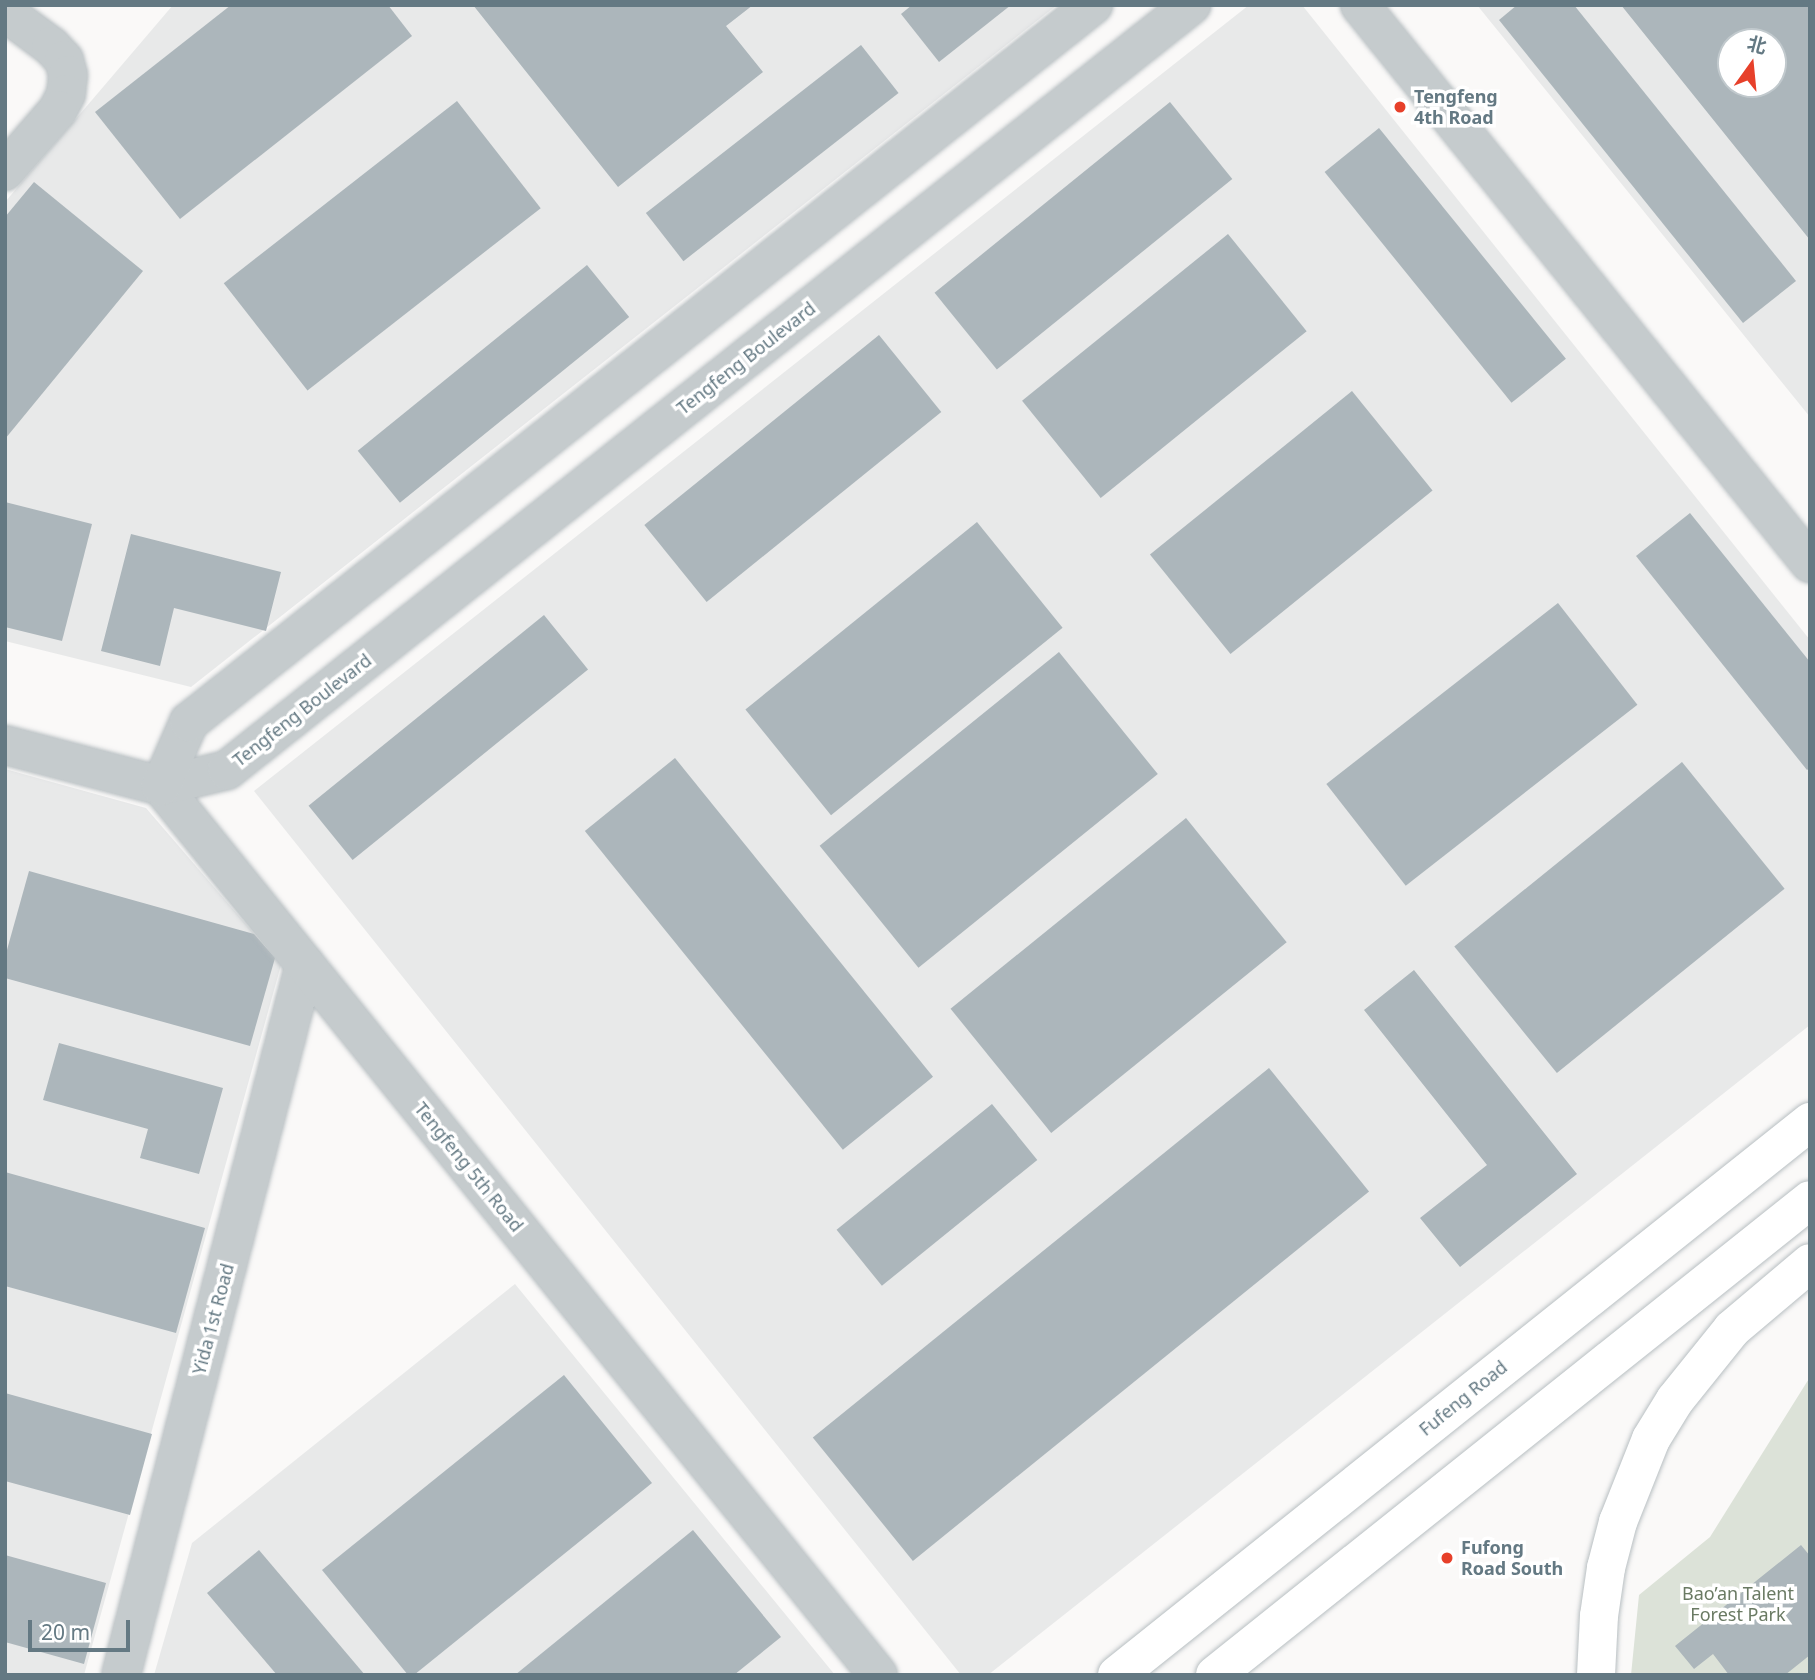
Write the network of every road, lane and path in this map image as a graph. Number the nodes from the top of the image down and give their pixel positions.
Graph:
1 (1093, 5) edge
2 (1191, 5) edge
3 (1360, 5) edge
4 (5, 12) edge
5 (5, 171) edge
6 (1810, 563) edge
7 (5, 744) edge
8 (161, 786) junction
9 (305, 964) junction
10 (1810, 1122) edge
11 (1810, 1200) edge
12 (1810, 1263) edge
13 (121, 1675) edge
14 (878, 1675) edge
15 (1117, 1675) edge
16 (1215, 1675) edge
17 (1596, 1675) edge

1 - 8 street
2 - 8 street, Tengfeng Boulevard
3 - 6 street
4 - 5 street
7 - 8 street
8 - 9 street, Tengfeng 5th Road
9 - 13 street, Yida 1st Road
9 - 14 street, Tengfeng 5th Road
10 - 15 main road, Fufeng Road
11 - 16 main road
12 - 17 main road

